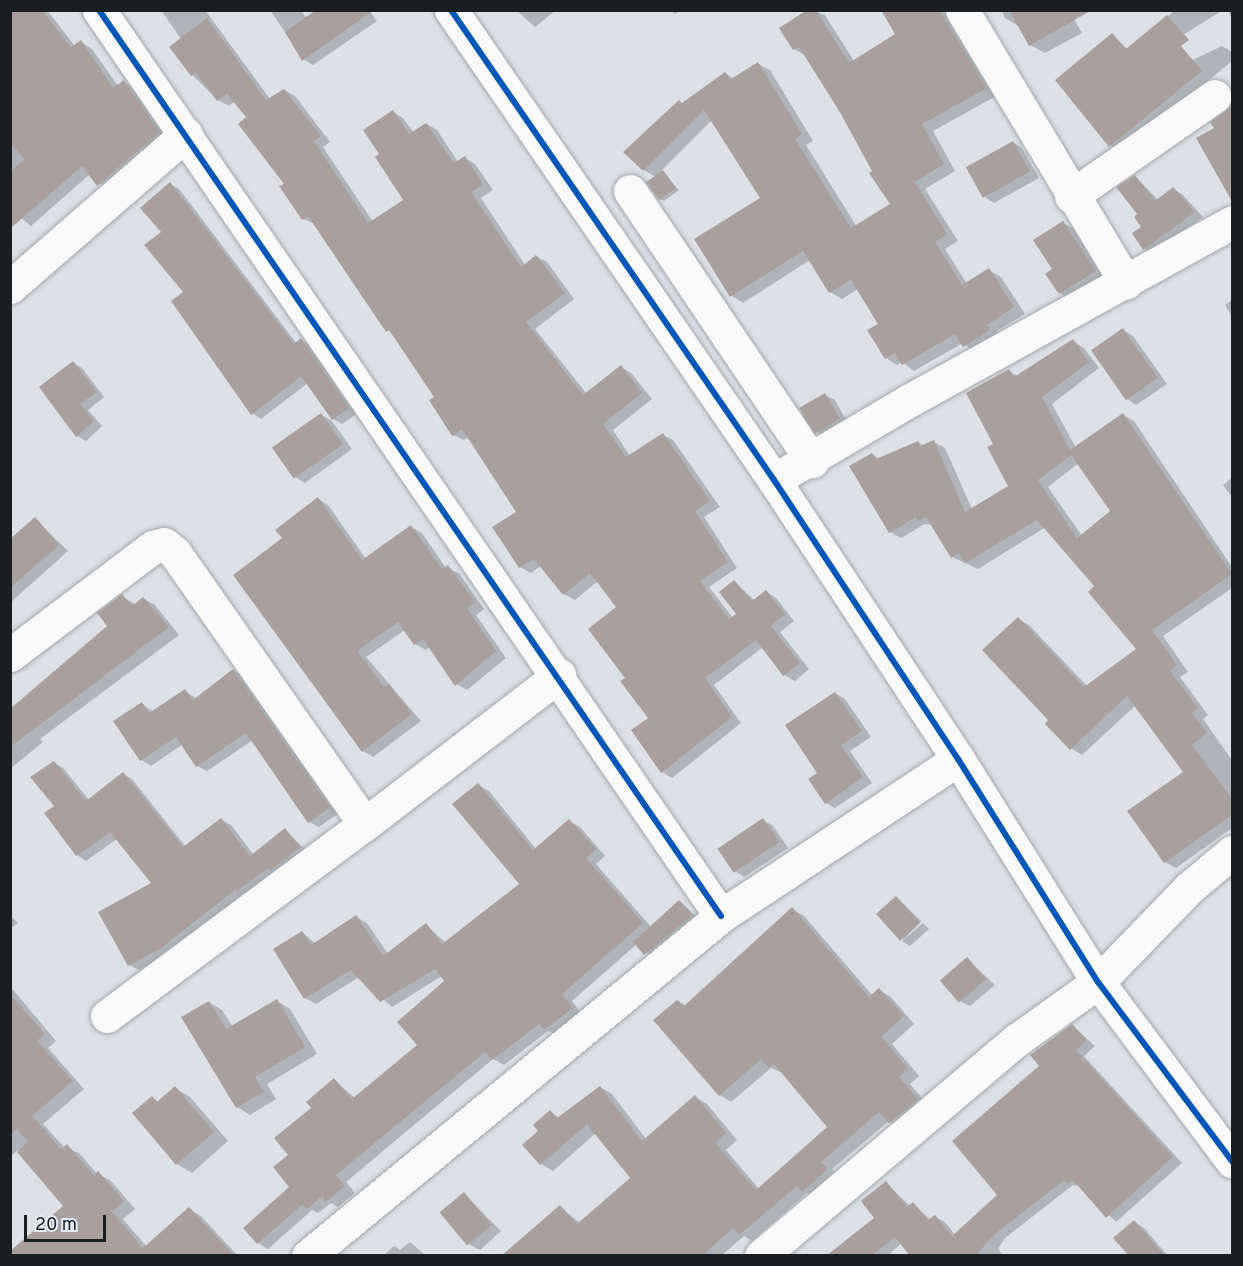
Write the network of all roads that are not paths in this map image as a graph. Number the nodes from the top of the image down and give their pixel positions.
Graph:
1 (99, 10) edge
2 (451, 10) edge
3 (962, 10) edge
4 (1215, 96) dead end
5 (186, 134) junction
6 (630, 191) dead end
7 (1071, 196) junction
8 (1233, 222) edge
9 (678, 260) junction
10 (1126, 283) junction
11 (10, 287) edge
12 (640, 287) junction
13 (812, 461) junction
14 (774, 480) junction
15 (10, 655) edge
16 (559, 675) junction
17 (958, 759) junction
18 (365, 824) junction
19 (1233, 852) edge
20 (721, 916) junction
21 (1098, 982) junction
22 (107, 1016) dead end
23 (1233, 1161) edge
24 (308, 1256) edge
25 (761, 1256) edge

1 - 5 street
2 - 12 street
3 - 7 street
4 - 7 street
5 - 11 street
5 - 16 street
6 - 9 street
7 - 10 street
8 - 10 street
9 - 12 street
9 - 13 street
10 - 13 street
12 - 14 street
13 - 14 street
14 - 17 street
15 - 18 street
16 - 18 street
16 - 20 street
17 - 20 street
17 - 21 street
18 - 22 street
19 - 21 street
20 - 24 street
21 - 23 street
21 - 25 street

